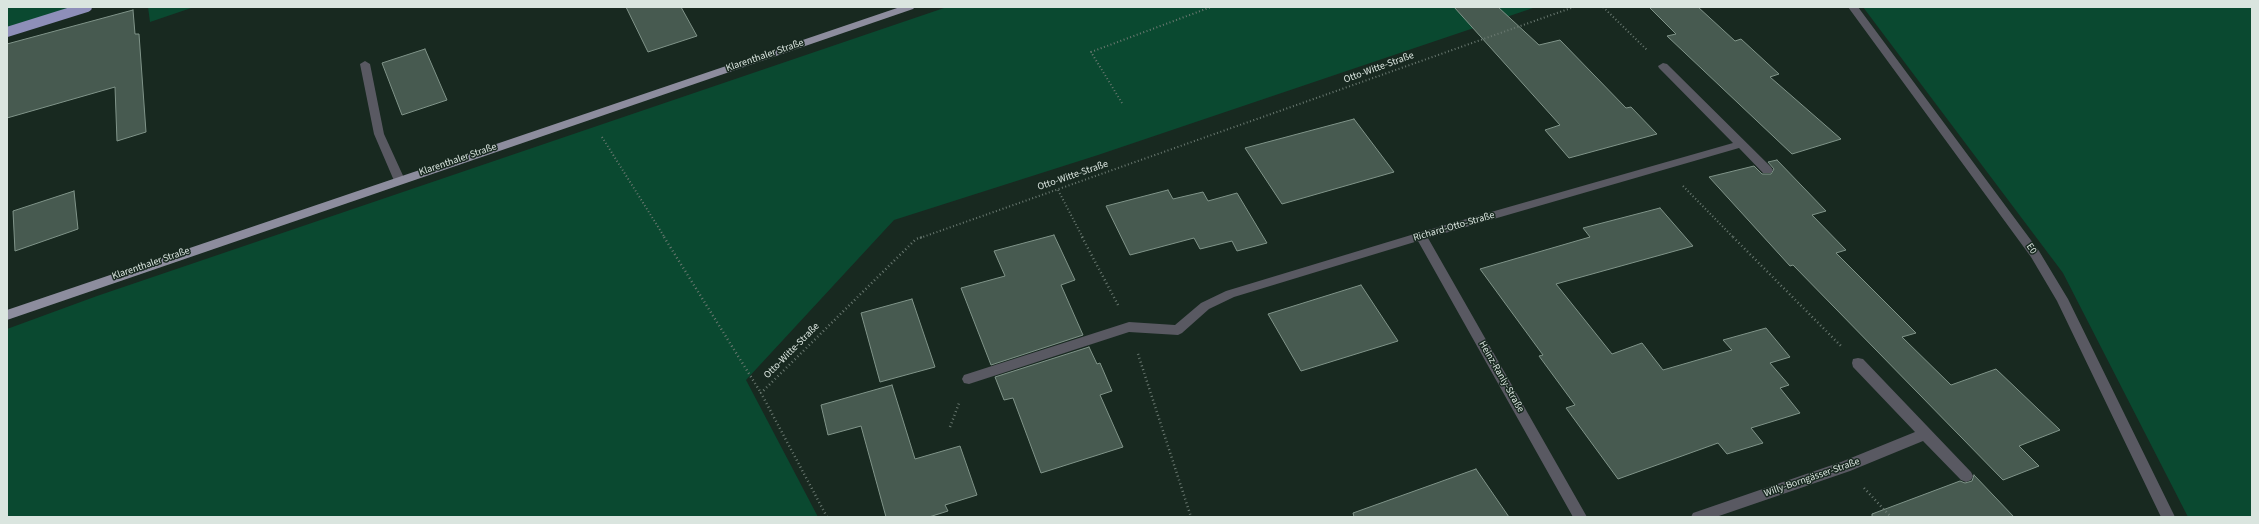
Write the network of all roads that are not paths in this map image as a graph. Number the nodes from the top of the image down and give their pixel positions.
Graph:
1 (910, 7) edge
2 (1853, 7) edge
3 (365, 64) dead end
4 (1663, 66) road end
5 (1741, 144) junction
6 (1767, 170) dead end
7 (399, 180) junction
8 (1421, 236) junction
9 (7, 315) edge
10 (1858, 363) road end
11 (970, 379) dead end
12 (1925, 434) junction
13 (1966, 476) dead end
14 (1580, 517) edge
15 (1698, 517) edge
16 (2168, 517) edge

1 - 7 main road, Klarenthaler Straße
2 - 16 street, E0
3 - 7 street
4 - 5 street
5 - 6 street
5 - 8 street, Richard-Otto-Straße
7 - 9 main road, Klarenthaler Straße
8 - 11 street, Richard-Otto-Straße
8 - 14 street, Heinz-Ranly-Straße
10 - 12 street
12 - 13 street
12 - 15 street, Willy-Borngässer-Straße

